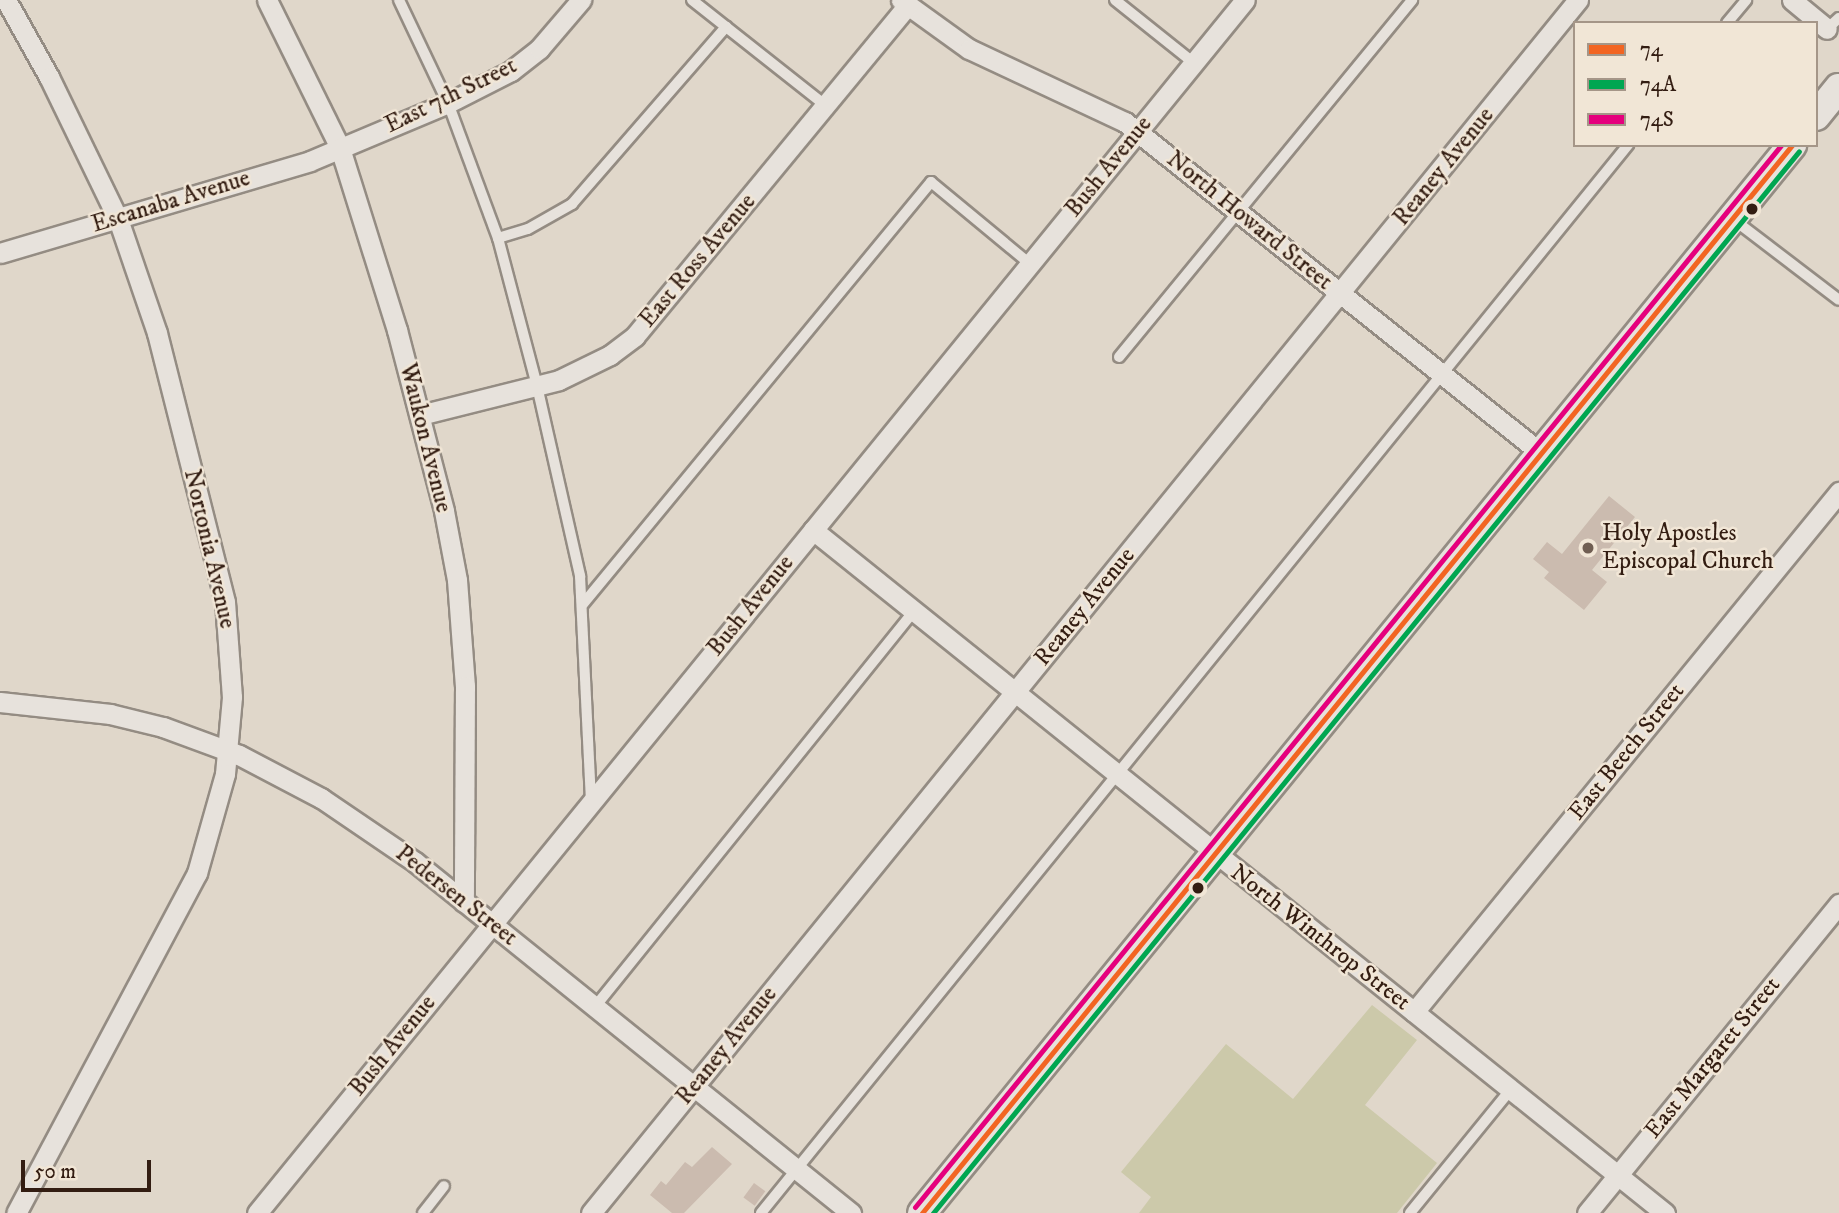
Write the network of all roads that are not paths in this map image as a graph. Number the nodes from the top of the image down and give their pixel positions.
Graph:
1 (6, 0) edge
2 (267, 0) edge
3 (399, 0) edge
4 (581, 0) edge
5 (692, 0) edge
6 (1115, 0) edge
7 (1245, 0) edge
8 (1412, 0) edge
9 (1578, 0) edge
10 (1746, 0) edge
11 (1791, 0) edge
12 (904, 3) edge
13 (1729, 21) edge
14 (1833, 23) edge
15 (726, 27) junction
16 (1194, 63) junction
17 (1839, 88) edge
18 (448, 103) junction
19 (826, 106) junction
20 (1818, 114) edge
21 (1138, 131) junction
22 (1626, 147) edge
23 (1791, 147) edge
24 (341, 148) junction
25 (1237, 212) junction
26 (118, 219) junction
27 (1733, 219) junction
28 (498, 238) junction
29 (0, 253) edge
30 (1030, 264) junction
31 (1340, 296) junction
32 (1839, 300) edge
33 (1119, 357) dead end
34 (1441, 377) junction
35 (537, 386) junction
36 (420, 415) junction
37 (1541, 453) junction
38 (1839, 492) edge
39 (813, 530) junction
40 (583, 604) junction
41 (914, 611) junction
42 (1015, 692) junction
43 (0, 702) edge
44 (229, 751) junction
45 (1117, 774) junction
46 (591, 803) junction
47 (1214, 855) junction
48 (464, 902) junction
49 (1839, 904) edge
50 (492, 924) junction
51 (594, 1008) junction
52 (1414, 1012) junction
53 (695, 1085) junction
54 (1511, 1089) junction
55 (796, 1171) junction
56 (1618, 1175) junction
57 (444, 1186) dead end
58 (16, 1213) edge
59 (257, 1213) edge
60 (423, 1213) edge
61 (592, 1213) edge
62 (761, 1213) edge
63 (850, 1213) edge
64 (922, 1213) edge
65 (1410, 1213) edge
66 (1587, 1213) edge
67 (1665, 1213) edge

1 - 26 street, Nortonia Avenue
2 - 24 street, Waukon Avenue
3 - 18 lane
4 - 18 street, East 7th Street
5 - 15 lane
6 - 16 lane
7 - 16 street, Bush Avenue
8 - 25 lane
9 - 31 street, Reaney Avenue
10 - 13 lane
11 - 14 street
12 - 19 street, East Ross Avenue
12 - 21 street, North Howard Street
15 - 19 lane
15 - 28 lane
16 - 21 street, Bush Avenue
17 - 20 main road
18 - 24 street, East 7th Street
18 - 28 lane
19 - 35 street, East Ross Avenue
21 - 25 street, North Howard Street
21 - 30 street, Bush Avenue
22 - 34 lane
23 - 27 main road
24 - 26 street, Escanaba Avenue
24 - 36 street, Waukon Avenue
25 - 31 street, North Howard Street
25 - 33 lane
26 - 29 street, Escanaba Avenue
26 - 44 street, Nortonia Avenue
27 - 32 lane
27 - 37 main road
28 - 35 lane
30 - 39 street, Bush Avenue
30 - 40 lane
31 - 34 street, North Howard Street
31 - 42 street, Reaney Avenue
34 - 37 street, North Howard Street
34 - 45 lane
35 - 36 street, East Ross Avenue
35 - 40 lane
36 - 48 street, Waukon Avenue
37 - 47 main road
38 - 52 street, East Beech Street
39 - 41 street, North Winthrop Street
39 - 46 street, Bush Avenue
40 - 46 lane
41 - 42 street, North Winthrop Street
41 - 51 lane
42 - 45 street, North Winthrop Street
42 - 53 street, Reaney Avenue
43 - 44 street, Pedersen Street
44 - 48 street, Pedersen Street
44 - 58 street, Nortonia Avenue
45 - 47 street, North Winthrop Street
45 - 55 lane
46 - 50 street, Bush Avenue
47 - 52 street, North Winthrop Street
47 - 64 main road
48 - 50 street, Pedersen Street
49 - 56 street, East Margaret Street
50 - 51 street, Pedersen Street
50 - 59 street, Bush Avenue
51 - 53 street, Pedersen Street
52 - 54 street, North Winthrop Street
53 - 55 street, Pedersen Street
53 - 61 street, Reaney Avenue
54 - 56 street, North Winthrop Street
54 - 65 lane
55 - 62 lane
55 - 63 street, Pedersen Street
56 - 66 street, East Margaret Street
56 - 67 street, North Winthrop Street
57 - 60 lane

